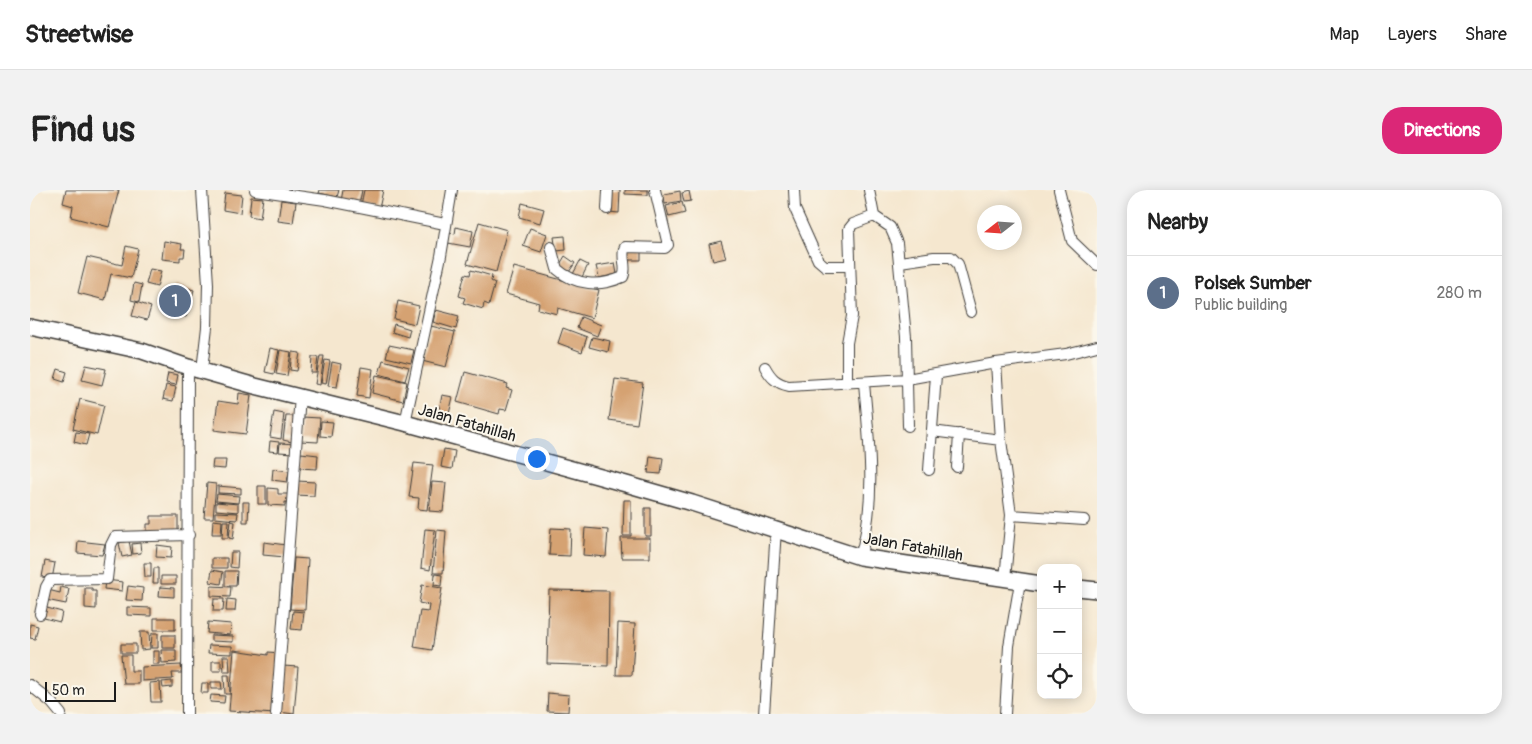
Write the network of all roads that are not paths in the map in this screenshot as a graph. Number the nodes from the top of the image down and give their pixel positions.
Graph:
1 (202, 190) edge
2 (256, 190) edge
3 (452, 190) edge
4 (608, 190) edge
5 (655, 190) edge
6 (794, 190) edge
7 (869, 190) edge
8 (1059, 190) edge
9 (607, 209) dead end
10 (874, 216) junction
11 (445, 224) junction
12 (551, 247) dead end
13 (900, 262) junction
14 (1097, 265) edge
15 (850, 266) junction
16 (971, 312) dead end
17 (30, 327) edge
18 (1097, 346) edge
19 (996, 363) junction
20 (765, 367) dead end
21 (195, 368) junction
22 (936, 375) junction
23 (907, 379) junction
24 (847, 383) junction
25 (864, 383) junction
26 (300, 396) junction
27 (405, 423) junction
28 (908, 426) dead end
29 (932, 431) junction
30 (959, 434) junction
31 (1001, 440) junction
32 (957, 468) dead end
33 (929, 470) dead end
34 (1011, 515) junction
35 (1084, 520) dead end
36 (776, 529) junction
37 (189, 535) junction
38 (860, 557) junction
39 (1004, 579) junction
40 (1020, 582) junction
41 (1037, 584) edge
42 (1082, 588) edge
43 (1097, 590) edge
44 (40, 614) dead end
45 (30, 685) edge
46 (61, 714) edge
47 (187, 714) edge
48 (276, 714) edge
49 (764, 714) edge
50 (1005, 714) edge

1 - 21 street
2 - 11 street
3 - 11 street
4 - 9 street
5 - 12 street
6 - 15 street
7 - 10 street
8 - 14 street
10 - 13 street
10 - 15 street
11 - 27 street
13 - 16 street
13 - 23 street
15 - 24 street
17 - 21 street, Jalan Fatahillah
18 - 19 street
19 - 22 street
19 - 31 street
20 - 24 street
21 - 26 street, Jalan Fatahillah
21 - 37 street
22 - 23 street
22 - 29 street
23 - 25 street
23 - 28 street
24 - 25 street
25 - 38 street
26 - 27 street, Jalan Fatahillah
26 - 48 street
27 - 36 street, Jalan Fatahillah
29 - 30 street
29 - 33 street
30 - 31 street
30 - 32 street
31 - 34 street
34 - 35 street
34 - 39 street
36 - 38 street, Jalan Fatahillah
36 - 49 street
37 - 44 street
37 - 47 street
38 - 39 street, Jalan Fatahillah
39 - 40 street, Jalan Fatahillah
40 - 41 street, Jalan Fatahillah
40 - 50 street
42 - 43 street
45 - 46 street

